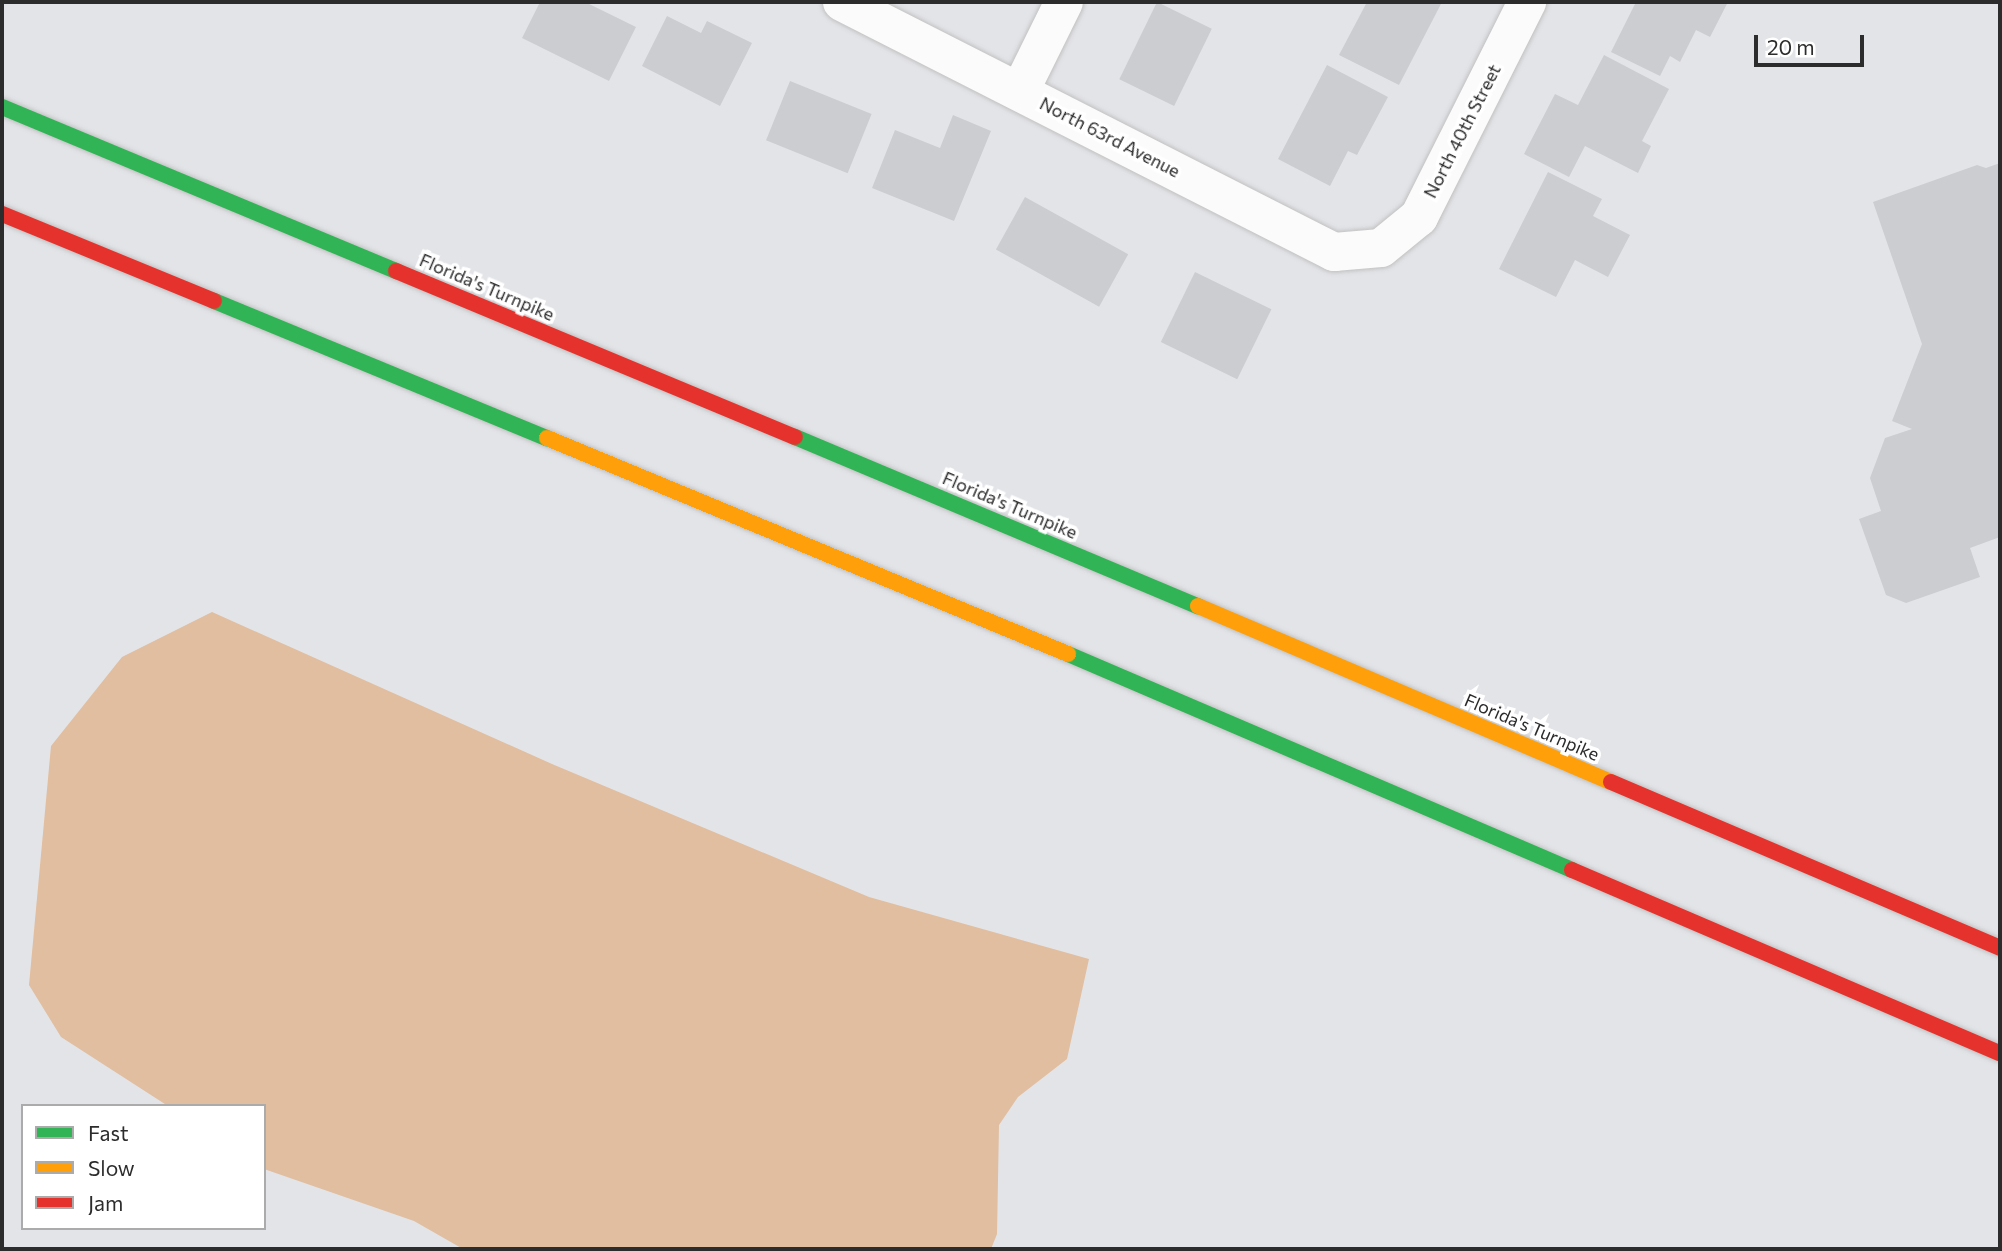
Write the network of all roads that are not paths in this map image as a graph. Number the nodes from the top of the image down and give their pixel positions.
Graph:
1 (842, 2) edge
2 (1063, 2) edge
3 (1527, 2) edge
4 (1020, 90) junction
5 (2, 107) edge
6 (2, 214) edge
7 (1381, 248) joint
8 (2000, 948) edge
9 (2000, 1053) edge

1 - 4 street, North 63rd Avenue
2 - 4 street
3 - 7 street, North 40th Street
4 - 7 street, North 63rd Avenue
5 - 8 highway, Florida's Turnpike
6 - 9 highway

